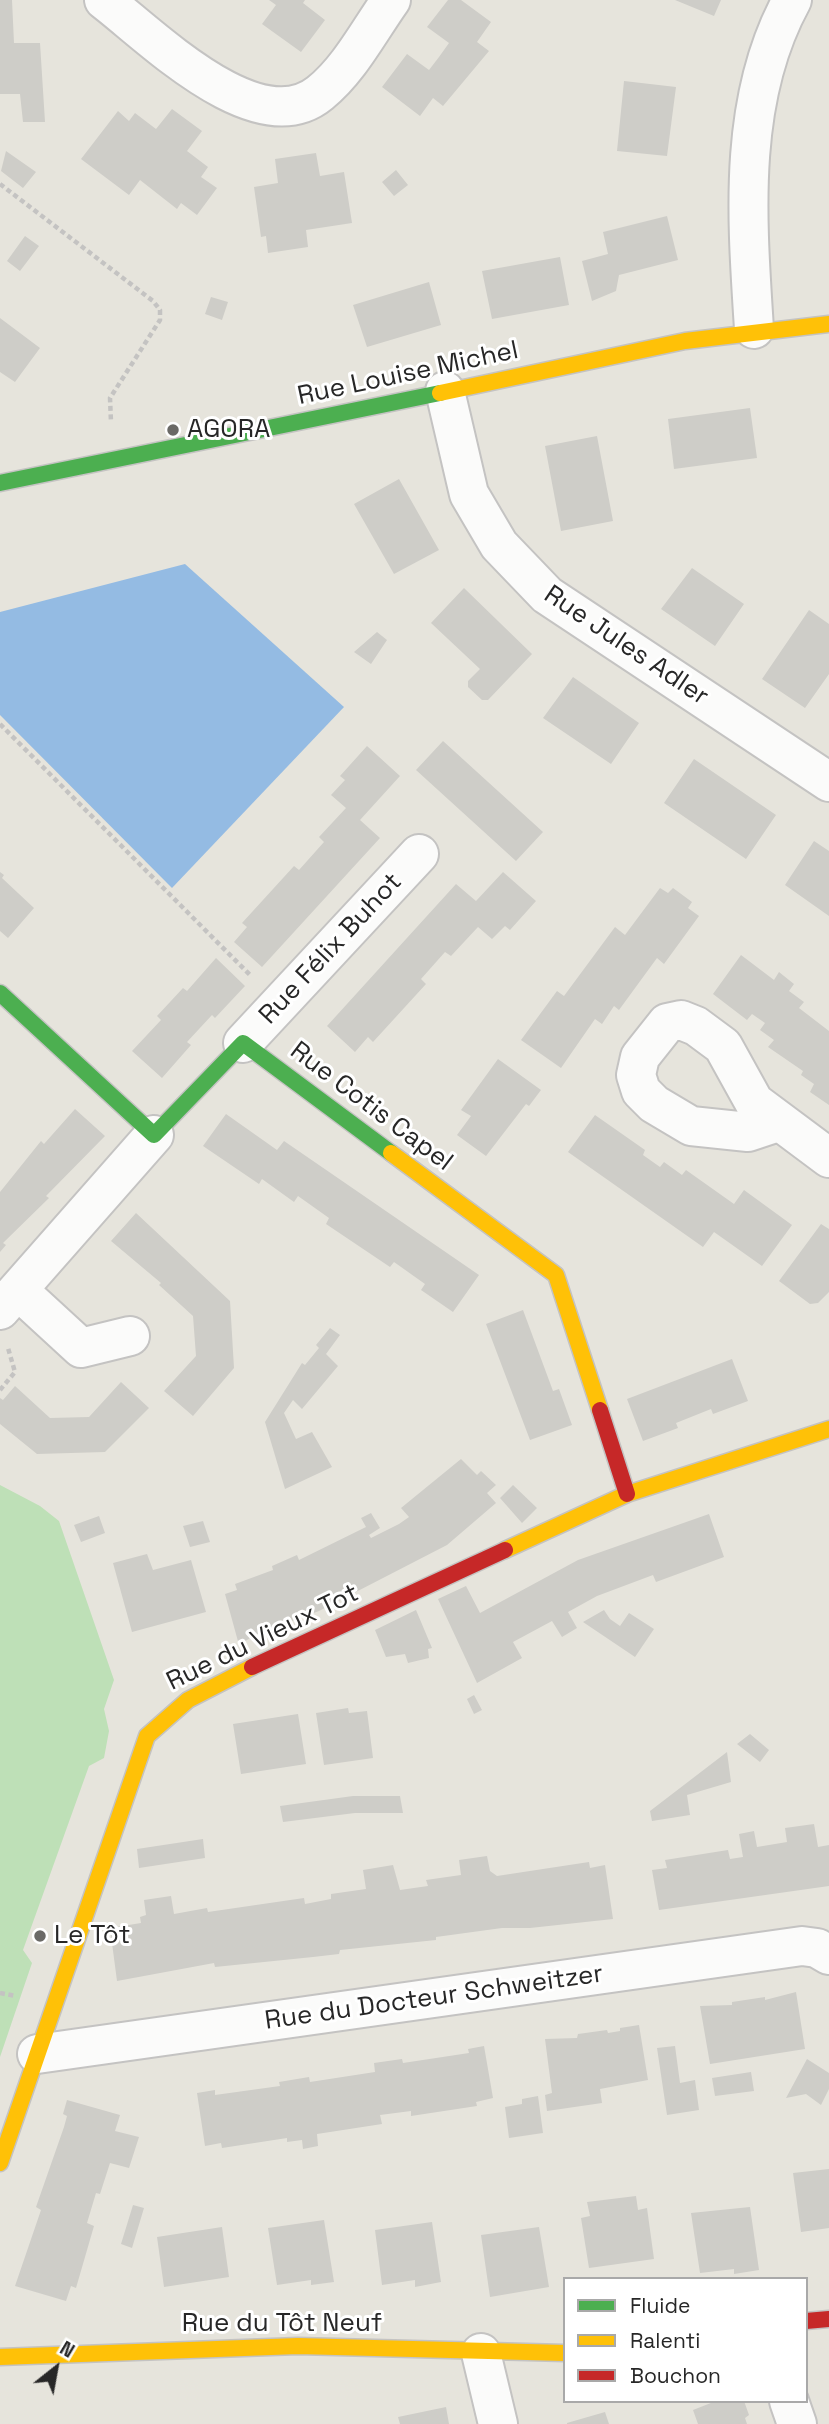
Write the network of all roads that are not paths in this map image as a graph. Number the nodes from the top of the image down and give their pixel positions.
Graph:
1 (104, 0) edge
2 (391, 0) edge
3 (792, 0) edge
4 (829, 324) edge
5 (754, 329) junction
6 (445, 391) junction
7 (0, 483) edge
8 (829, 782) edge
9 (419, 855) dead end
10 (0, 993) edge
11 (243, 1043) junction
12 (778, 1122) dead end
13 (154, 1135) junction
14 (829, 1158) edge
15 (9, 1315) edge
16 (130, 1336) dead end
17 (829, 1429) edge
18 (627, 1494) junction
19 (829, 1955) edge
20 (37, 2054) junction
21 (0, 2163) edge
22 (829, 2319) edge
23 (808, 2321) edge
24 (481, 2353) junction
25 (563, 2353) edge
26 (0, 2357) edge
27 (790, 2403) edge
28 (498, 2424) edge
29 (797, 2424) edge

1 - 2 street
3 - 5 street
4 - 5 street, Rue Louise Michel
5 - 6 street, Rue Louise Michel
6 - 7 street, Rue Louise Michel
6 - 8 street, Rue Jules Adler
9 - 11 street, Rue Félix Buhot
10 - 13 street
11 - 13 street
11 - 18 street, Rue Cotis Capel
12 - 14 street
13 - 15 street
15 - 16 street
17 - 18 street, Rue du Vieux Tot
18 - 20 street, Rue du Vieux Tot
19 - 20 street, Rue du Docteur Schweitzer
20 - 21 street, Rue du Vieux Tot
22 - 23 street
24 - 25 street, Rue du Tôt Neuf
24 - 26 street, Rue du Tôt Neuf
24 - 28 street
27 - 29 street

